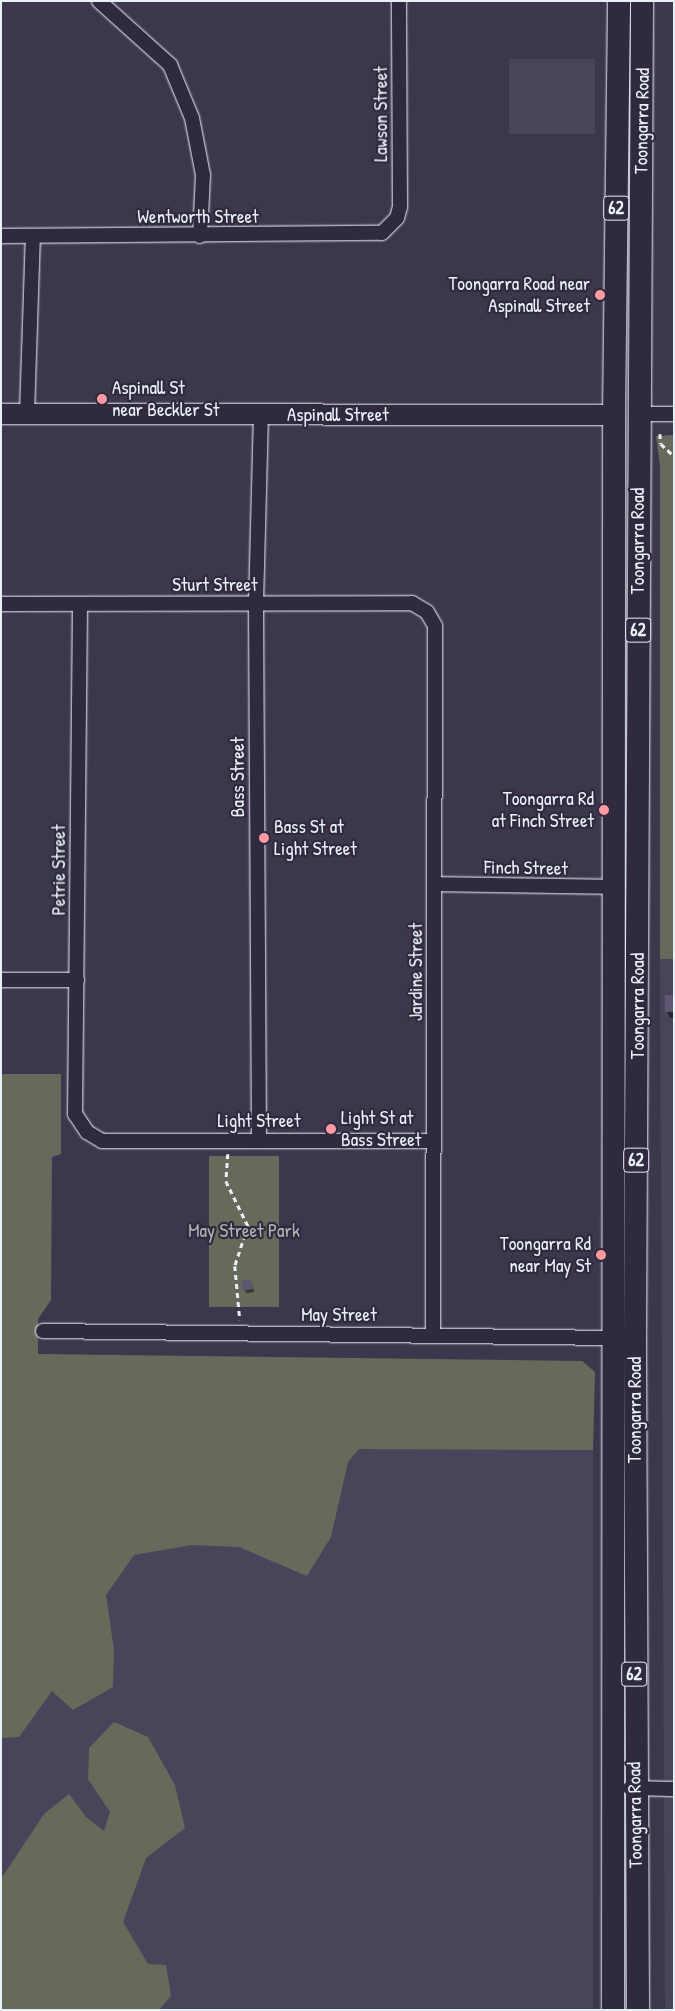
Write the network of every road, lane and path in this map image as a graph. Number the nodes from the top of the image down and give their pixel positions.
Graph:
1 (99, 1) edge
2 (399, 1) edge
3 (619, 1) edge
4 (642, 1) edge
5 (391, 225) joint
6 (1, 236) edge
7 (33, 236) junction
8 (200, 236) junction
9 (1, 414) edge
10 (27, 414) junction
11 (638, 414) junction
12 (674, 414) edge
13 (261, 415) junction
14 (614, 415) junction
15 (660, 434) dead end
16 (674, 456) edge
17 (1, 604) edge
18 (80, 604) junction
19 (256, 604) junction
20 (427, 612) joint
21 (435, 884) junction
22 (616, 888) junction
23 (1, 980) edge
24 (77, 980) junction
25 (87, 1132) joint
26 (223, 1140) junction
27 (259, 1140) junction
28 (434, 1141) junction
29 (43, 1331) dead end
30 (240, 1334) junction
31 (433, 1334) junction
32 (625, 1338) junction
33 (624, 1788) junction
34 (674, 1789) edge
35 (613, 2010) edge
36 (638, 2010) edge

1 - 8 street
2 - 5 street, Lawson Street
3 - 14 main road, Toongarra Road / 62
4 - 11 main road, Toongarra Road / 62
5 - 8 street, Wentworth Street
6 - 7 street, Wentworth Street
7 - 8 street, Wentworth Street
7 - 10 street
9 - 10 main road, Aspinall Street
10 - 13 main road, Aspinall Street
11 - 12 street, Aspinall Street
11 - 14 main road, Aspinall Street
11 - 32 main road, Toongarra Road / 62
13 - 14 main road, Aspinall Street
13 - 19 street, Bass Street
14 - 22 main road, Toongarra Road / 62
15 - 16 path
17 - 18 street, Sturt Street
18 - 19 street, Sturt Street
18 - 24 street, Petrie Street
19 - 20 street, Sturt Street
19 - 27 street, Bass Street
20 - 21 street, Jardine Street
21 - 22 street, Finch Street
21 - 28 street, Jardine Street
22 - 32 main road, Toongarra Road / 62
23 - 24 street
24 - 25 street, Petrie Street
25 - 26 street, Light Street
26 - 27 street, Light Street
26 - 30 path
27 - 28 street, Light Street
28 - 31 street, Jardine Street
29 - 30 street, May Street
30 - 31 street, May Street
31 - 32 street, May Street
32 - 33 main road, Toongarra Road / 62
33 - 34 street
33 - 35 main road, Toongarra Road / 62
33 - 36 main road, Toongarra Road / 62

